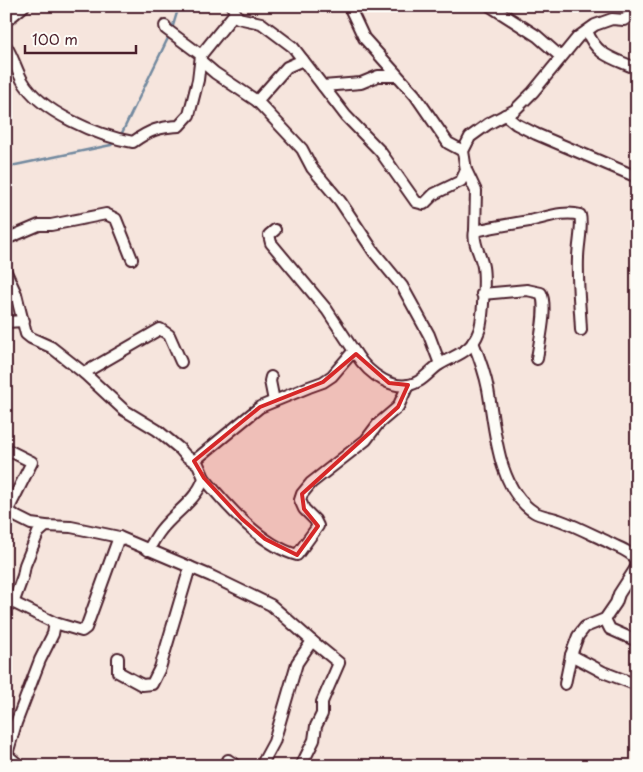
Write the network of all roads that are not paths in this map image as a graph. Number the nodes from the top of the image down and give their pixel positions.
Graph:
1 (24, 6) edge
2 (349, 6) edge
3 (490, 6) edge
4 (234, 10) edge
5 (637, 10) edge
6 (6, 21) edge
7 (165, 26) dead end
8 (587, 31) junction
9 (6, 46) edge
10 (561, 57) junction
11 (201, 58) junction
12 (303, 60) junction
13 (637, 69) edge
14 (397, 76) junction
15 (323, 86) junction
16 (257, 101) junction
17 (506, 115) junction
18 (464, 151) junction
19 (466, 170) junction
20 (637, 177) edge
21 (275, 230) dead end
22 (475, 231) junction
23 (6, 239) edge
24 (132, 259) dead end
25 (6, 272) edge
26 (482, 294) junction
27 (24, 320) junction
28 (6, 322) edge
29 (581, 330) dead end
30 (473, 342) junction
31 (356, 354) junction
32 (537, 359) dead end
33 (181, 362) dead end
34 (440, 364) junction
35 (84, 373) junction
36 (271, 377) dead end
37 (408, 385) junction
38 (274, 401) junction
39 (6, 449) edge
40 (194, 461) junction
41 (204, 478) junction
42 (7, 509) edge
43 (46, 526) junction
44 (118, 537) junction
45 (148, 550) junction
46 (637, 560) edge
47 (637, 566) edge
48 (190, 567) junction
49 (8, 602) edge
50 (605, 619) junction
51 (55, 623) junction
52 (312, 641) junction
53 (637, 641) edge
54 (571, 656) junction
55 (118, 658) dead end
56 (565, 684) dead end
57 (637, 685) edge
58 (7, 754) edge
59 (20, 766) edge
60 (226, 766) edge
61 (237, 766) edge
62 (261, 766) edge
63 (301, 766) edge

1 - 6 street
2 - 14 street
3 - 10 street
4 - 11 street
4 - 12 street
5 - 8 street
7 - 11 street
8 - 10 street
8 - 13 street
9 - 11 street
10 - 17 street
11 - 16 street
12 - 15 street
12 - 16 street
14 - 15 street
14 - 18 street
15 - 19 street
16 - 34 street
17 - 18 street
17 - 20 street
18 - 19 street
19 - 22 street
21 - 31 street
22 - 26 street
22 - 29 street
23 - 24 street
25 - 27 street
26 - 30 street
26 - 32 street
27 - 28 street
27 - 35 street
30 - 34 street
30 - 46 street
31 - 37 street
31 - 38 street
33 - 35 street
34 - 37 street
35 - 40 street
36 - 38 street
37 - 41 street
38 - 40 street
39 - 42 street
40 - 41 street
41 - 45 street
42 - 43 street
43 - 44 street
43 - 49 street
44 - 45 street
44 - 51 street
45 - 48 street
47 - 50 street
48 - 52 street
48 - 55 street
49 - 51 street
50 - 53 street
50 - 54 street
51 - 58 street
52 - 62 street
52 - 63 street
54 - 56 street
54 - 57 street
58 - 59 street
60 - 61 street

